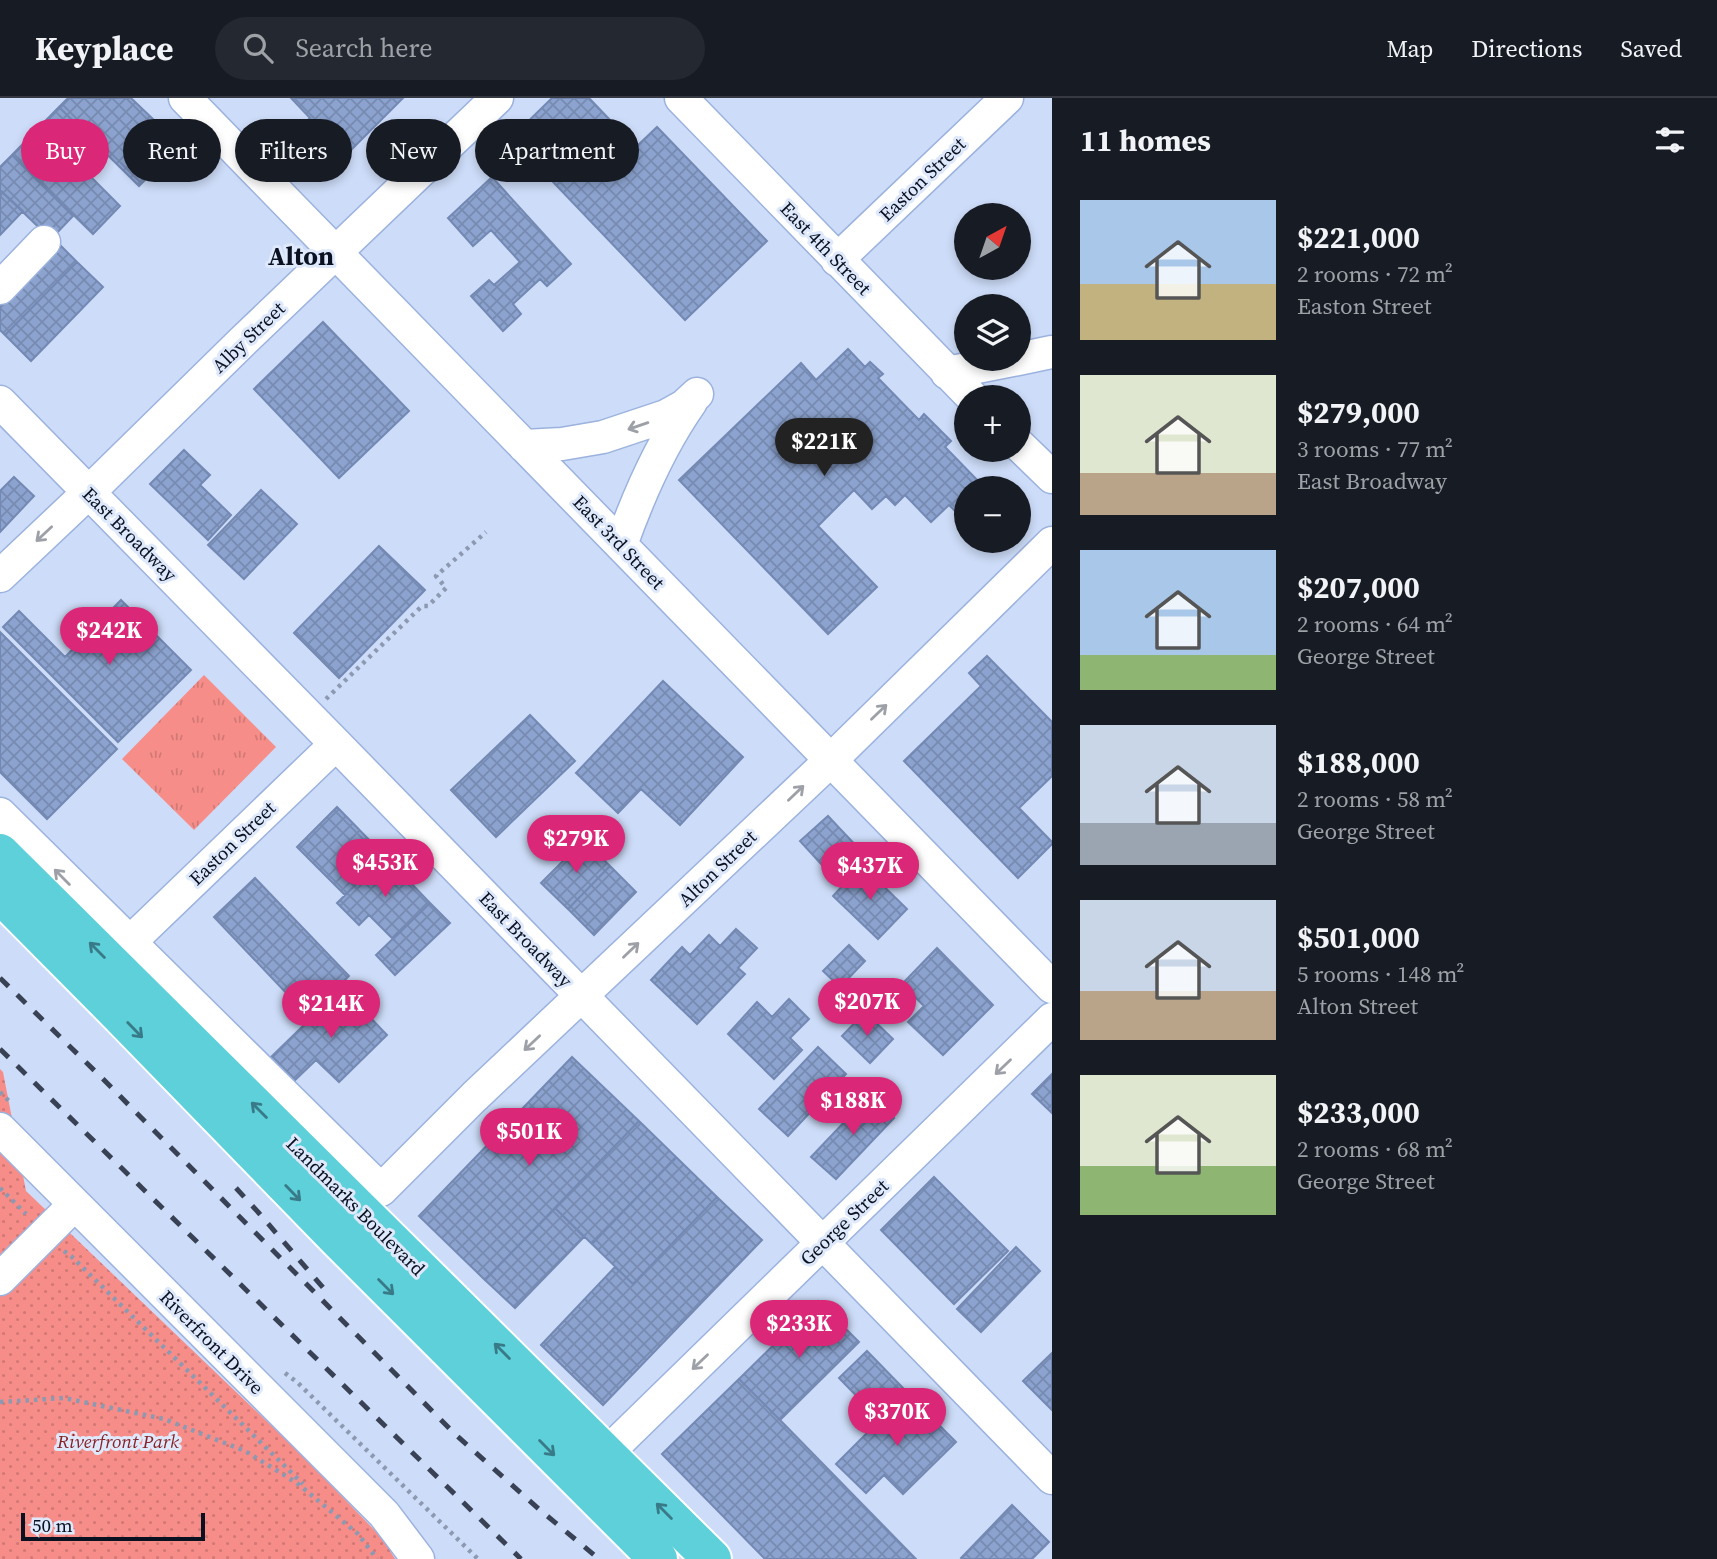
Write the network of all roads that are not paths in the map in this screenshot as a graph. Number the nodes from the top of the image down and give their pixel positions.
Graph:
1 (185, 98) edge
2 (497, 98) edge
3 (681, 98) edge
4 (1007, 98) edge
5 (44, 242) dead end
6 (337, 252) junction
7 (837, 260) junction
8 (0, 288) edge
9 (1052, 352) edge
10 (1031, 356) edge
11 (957, 371) edge
12 (947, 373) junction
13 (960, 385) edge
14 (0, 402) edge
15 (524, 446) junction
16 (1031, 457) edge
17 (1052, 477) edge
18 (89, 492) junction
19 (1052, 544) edge
20 (621, 545) junction
21 (0, 576) edge
22 (336, 744) junction
23 (831, 760) junction
24 (0, 814) edge
25 (0, 853) edge
26 (0, 894) edge
27 (128, 943) junction
28 (1052, 987) edge
29 (582, 997) junction
30 (1052, 1019) edge
31 (0, 1129) edge
32 (74, 1205) junction
33 (822, 1243) junction
34 (0, 1279) edge
35 (606, 1454) junction
36 (1052, 1478) edge
37 (418, 1559) edge
38 (658, 1559) edge
39 (712, 1559) edge

1 - 6 street, East 3rd Street
2 - 6 street, Alby Street
3 - 7 street, East 4th Street
4 - 7 street, Easton Street
5 - 8 street
6 - 15 street, East 3rd Street
6 - 18 street, Alby Street
7 - 12 street, East 4th Street
9 - 10 street
11 - 12 street
12 - 13 street, East 4th Street
14 - 18 street, East Broadway
15 - 20 street, East 3rd Street
20 -> 15 street
16 - 17 street
18 -> 21 street, Alby Street
18 - 22 street, East Broadway
23 -> 19 street, Alton Street
20 - 23 street, East 3rd Street
22 - 27 street, Easton Street
22 - 29 street, East Broadway
23 - 28 street, East 3rd Street
29 -> 23 street, Alton Street
27 -> 24 street
35 -> 25 highway, Landmarks Boulevard
26 -> 38 highway, Landmarks Boulevard
29 -> 27 street, Alton Street
29 - 33 street, East Broadway
30 -> 33 street, George Street
31 - 32 street, Riverfront Drive
32 - 34 street
32 - 37 street, Riverfront Drive
33 -> 35 street, George Street
33 - 36 street, East Broadway
39 -> 35 highway, Landmarks Boulevard

